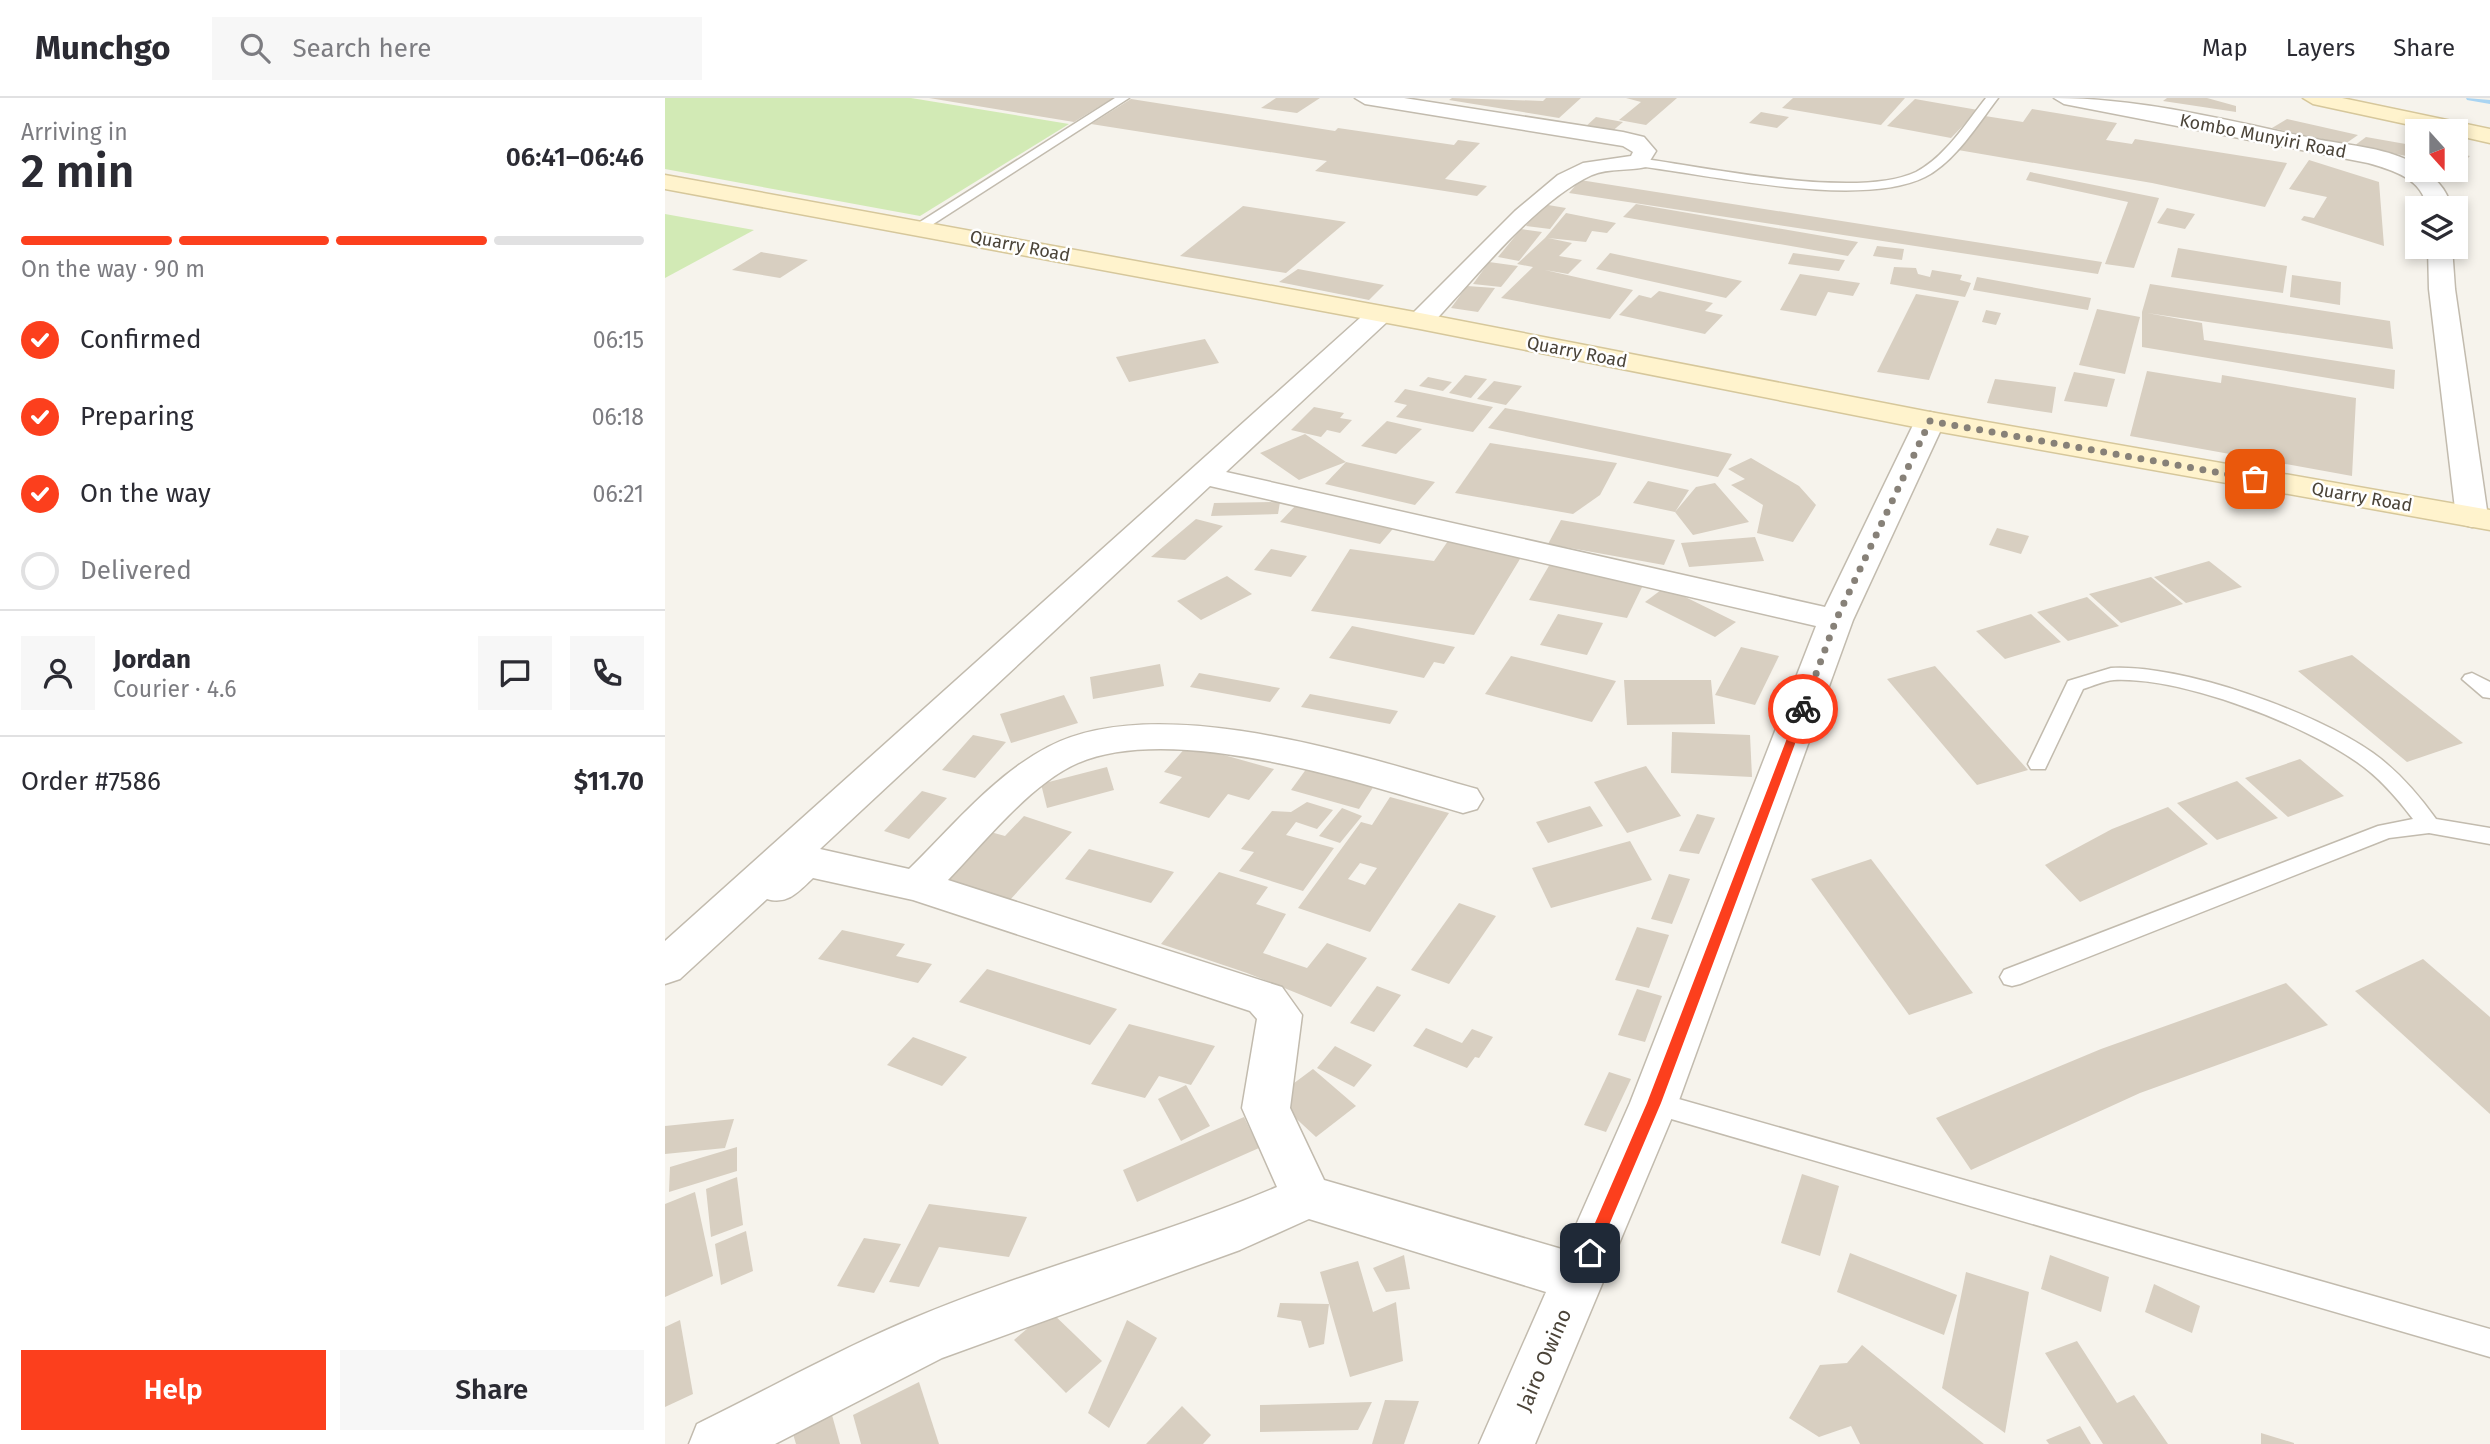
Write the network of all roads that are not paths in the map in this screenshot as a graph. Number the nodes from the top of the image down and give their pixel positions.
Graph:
1 (1123, 98) edge
2 (1365, 98) edge
3 (1992, 98) edge
4 (2064, 98) edge
5 (2313, 98) edge
6 (2370, 98) edge
7 (2490, 121) edge
8 (2490, 136) edge
9 (1638, 162) junction
10 (665, 182) edge
11 (2437, 196) edge
12 (919, 227) junction
13 (2441, 259) edge
14 (1379, 315) junction
15 (1420, 321) junction
16 (1930, 421) junction
17 (1205, 476) junction
18 (2481, 519) edge
19 (1836, 620) junction
20 (2472, 679) dead end
21 (2490, 692) edge
22 (2038, 764) dead end
23 (1463, 799) dead end
24 (2429, 825) junction
25 (2490, 836) edge
26 (917, 886) junction
27 (665, 967) edge
28 (2012, 977) dead end
29 (665, 998) edge
30 (1654, 1103) junction
31 (1307, 1197) junction
32 (1579, 1278) junction
33 (2490, 1343) edge
34 (717, 1444) edge
35 (1507, 1444) edge

1 - 12 lane
2 - 9 street
3 - 9 lane
4 - 11 street, Kombo Munyiri Road
5 - 8 main road
6 - 7 main road
9 - 15 street
10 - 12 main road, Quarry Road
12 - 14 main road, Quarry Road
13 - 18 street
14 - 15 main road, Quarry Road
14 - 17 street
15 - 16 main road, Quarry Road
16 - 18 main road, Quarry Road
16 - 19 street, Jairo Owino
17 - 19 street
17 - 27 street
19 - 30 street, Jairo Owino
20 - 21 lane
22 - 24 lane
23 - 26 street
24 - 25 lane
24 - 28 lane
26 - 29 street
26 - 31 street
30 - 32 street, Jairo Owino
30 - 33 lane
31 - 32 street
31 - 34 street
32 - 35 street, Jairo Owino

